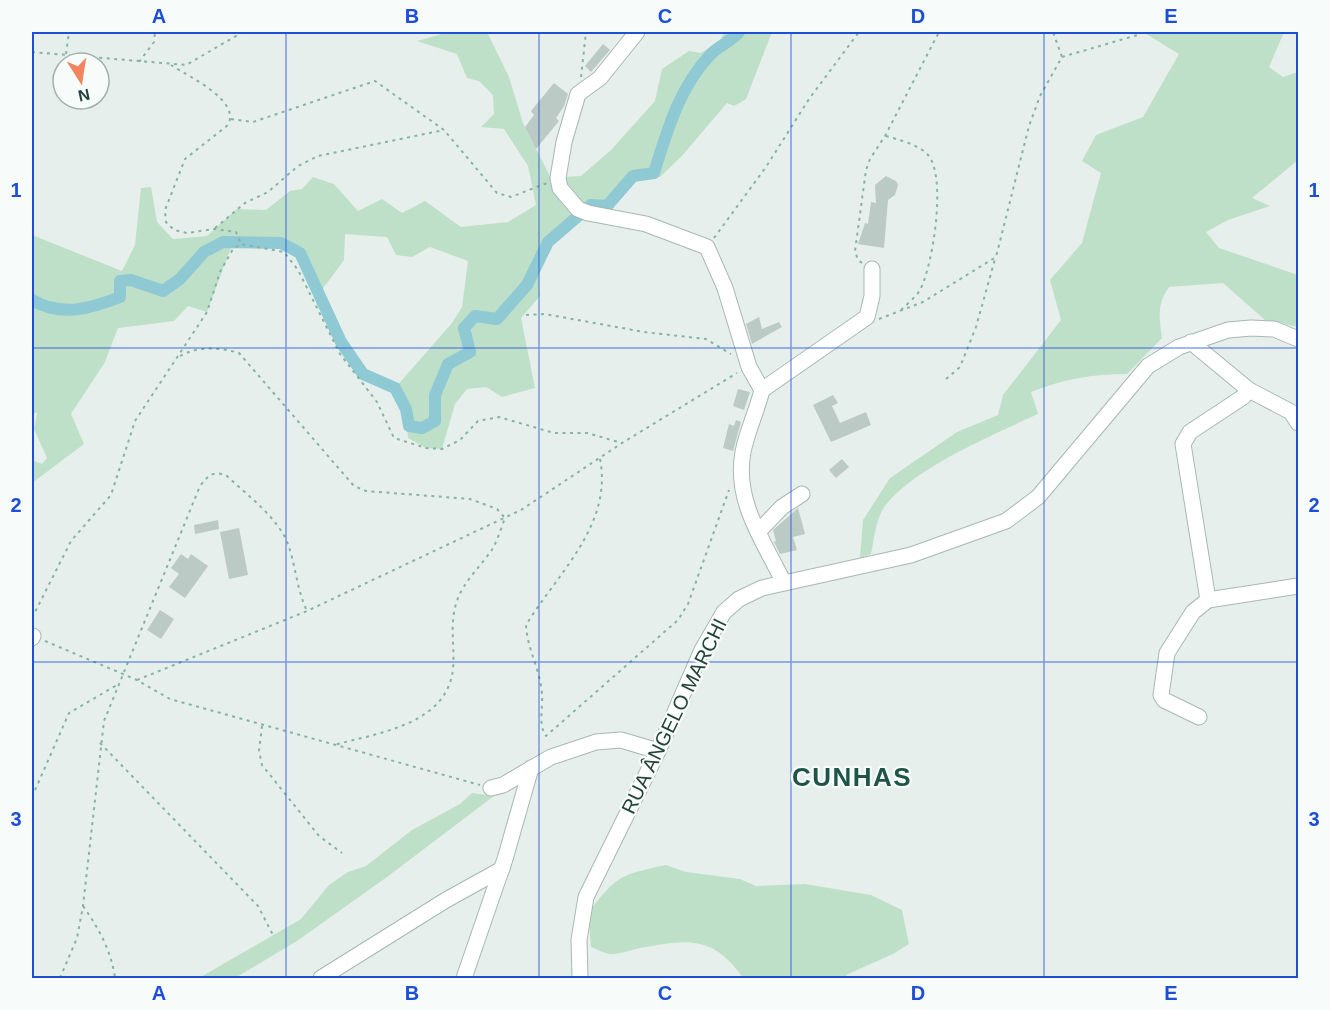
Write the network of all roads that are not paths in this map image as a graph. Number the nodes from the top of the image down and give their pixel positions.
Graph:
1 (637, 32) edge
2 (872, 269) road end
3 (1299, 339) edge
4 (1191, 342) junction
5 (762, 390) junction
6 (1249, 390) junction
7 (1299, 423) edge
8 (802, 494) dead end
9 (758, 532) junction
10 (783, 581) junction
11 (1299, 586) edge
12 (1208, 600) junction
13 (1199, 717) dead end
14 (658, 751) junction
15 (531, 768) junction
16 (491, 788) road end
17 (501, 869) junction
18 (321, 978) edge
19 (464, 978) edge
20 (580, 978) edge

1 - 5 street
2 - 5 street
3 - 4 street, RUA ÂNGELO MARCHI
4 - 6 street
4 - 10 street, RUA ÂNGELO MARCHI
5 - 9 street
6 - 7 street
6 - 12 street
8 - 9 street
9 - 10 street
10 - 14 street, RUA ÂNGELO MARCHI
11 - 12 street
12 - 13 street
14 - 15 street
14 - 20 street, RUA ÂNGELO MARCHI
15 - 16 street
15 - 17 street
17 - 18 street
17 - 19 street

